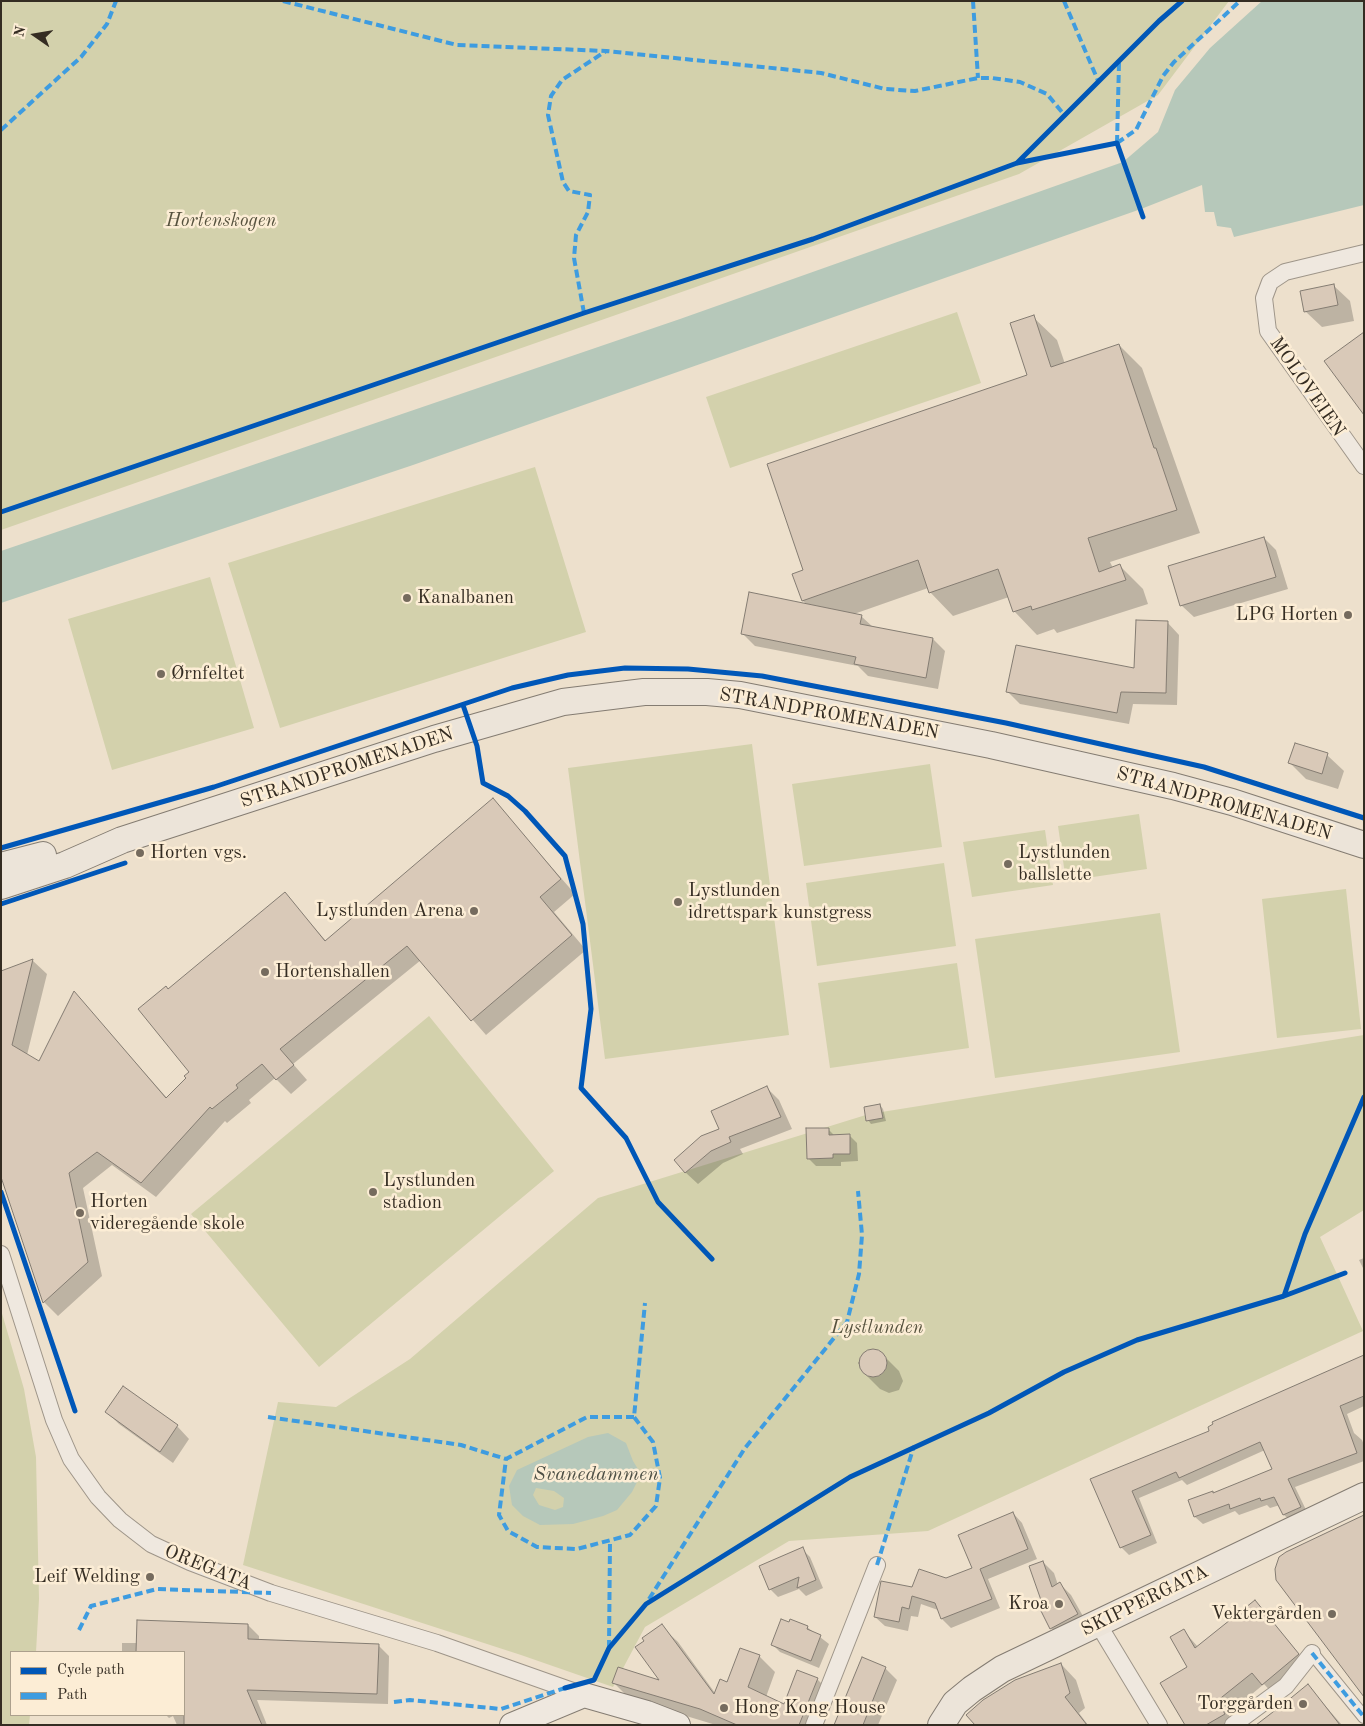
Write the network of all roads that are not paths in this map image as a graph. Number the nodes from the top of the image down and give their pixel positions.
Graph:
1 (1364, 253) edge
2 (1364, 466) edge
3 (122, 840) junction
4 (1364, 845) edge
5 (1, 866) edge
6 (1, 886) edge
7 (1, 1254) edge
8 (1364, 1496) edge
9 (877, 1566) dead end
10 (1098, 1624) junction
11 (1312, 1654) joint
12 (584, 1695) junction
13 (1364, 1717) edge
14 (666, 1723) edge
15 (512, 1725) edge
16 (814, 1725) edge
17 (941, 1725) edge
18 (1159, 1725) edge
19 (1233, 1725) edge

1 - 2 street, MOLOVEIEN
3 - 4 main road, STRANDPROMENADEN
3 - 5 main road, STRANDPROMENADEN
3 - 6 main road, STRANDPROMENADEN
7 - 12 street, OREGATA
8 - 10 main road, SKIPPERGATA
9 - 16 street
10 - 17 main road, SKIPPERGATA
10 - 18 street
11 - 13 street
11 - 19 street
12 - 14 main road
12 - 15 main road

